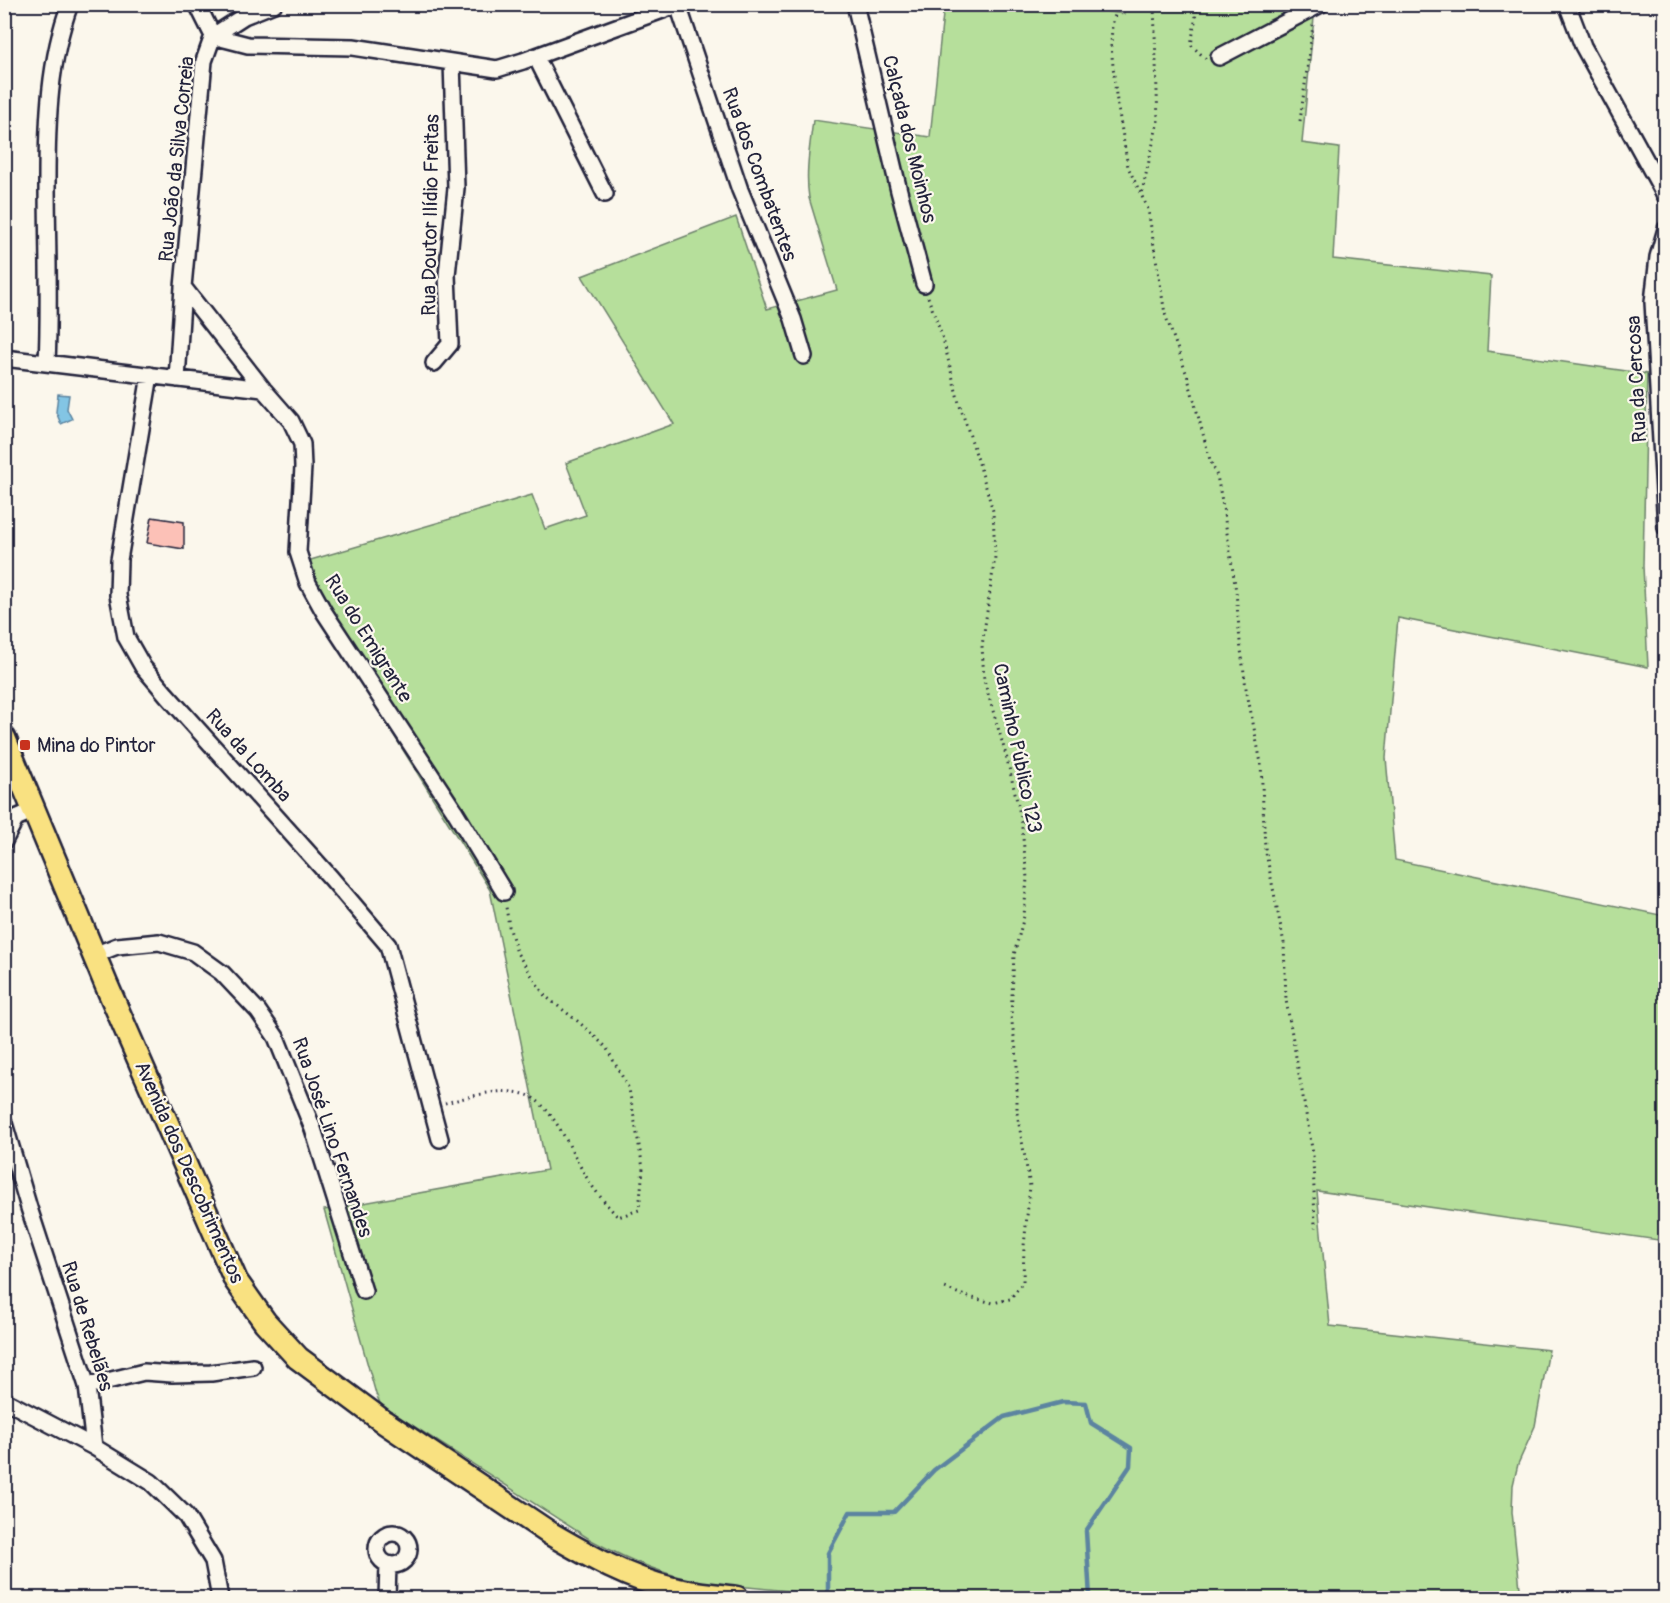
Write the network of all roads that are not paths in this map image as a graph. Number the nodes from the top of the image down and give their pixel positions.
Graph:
1 (70, 4) edge
2 (197, 4) edge
3 (274, 4) edge
4 (855, 4) edge
5 (1567, 4) edge
6 (678, 5) edge
7 (1318, 6) edge
8 (213, 36) junction
9 (536, 57) junction
10 (1219, 57) road end
11 (452, 62) junction
12 (1661, 177) edge
13 (605, 194) dead end
14 (1665, 197) edge
15 (1665, 229) edge
16 (924, 284) road end
17 (183, 287) junction
18 (804, 356) dead end
19 (4, 358) edge
20 (47, 363) junction
21 (434, 363) dead end
22 (150, 375) junction
23 (177, 379) junction
24 (262, 389) junction
25 (1665, 528) edge
26 (4, 738) edge
27 (34, 810) junction
28 (4, 841) edge
29 (504, 892) road end
30 (94, 955) junction
31 (4, 1123) edge
32 (440, 1139) dead end
33 (364, 1291) dead end
34 (253, 1367) dead end
35 (87, 1386) junction
36 (4, 1400) edge
37 (94, 1446) junction
38 (388, 1564) dead end
39 (220, 1599) edge
40 (387, 1599) edge
41 (737, 1599) edge

1 - 20 street
2 - 8 street
3 - 8 street
4 - 16 street, Calçada dos Moinhos
5 - 12 street
6 - 9 street
6 - 18 street, Rua dos Combatentes
7 - 10 street
8 - 11 street
8 - 17 street, Rua João da Silva Correia
9 - 11 street
9 - 13 street
11 - 21 street, Rua Doutor Ilídio Freitas
12 - 14 street
15 - 25 street, Rua da Cercosa
17 - 23 street, Rua João da Silva Correia
17 - 24 street, Rua do Emigrante
19 - 20 street
20 - 22 street
22 - 23 street
22 - 32 street, Rua da Lomba
23 - 24 street
24 - 29 street, Rua do Emigrante
26 - 27 main road, Avenida dos Descobrimentos
27 - 28 street
27 - 30 main road, Avenida dos Descobrimentos
30 - 33 street, Rua José Lino Fernandes
30 - 41 main road, Avenida dos Descobrimentos
31 - 35 street, Rua de Rebelães
34 - 35 street
35 - 37 street, Rua de Rebelães
36 - 37 street
37 - 39 street
38 - 40 street

